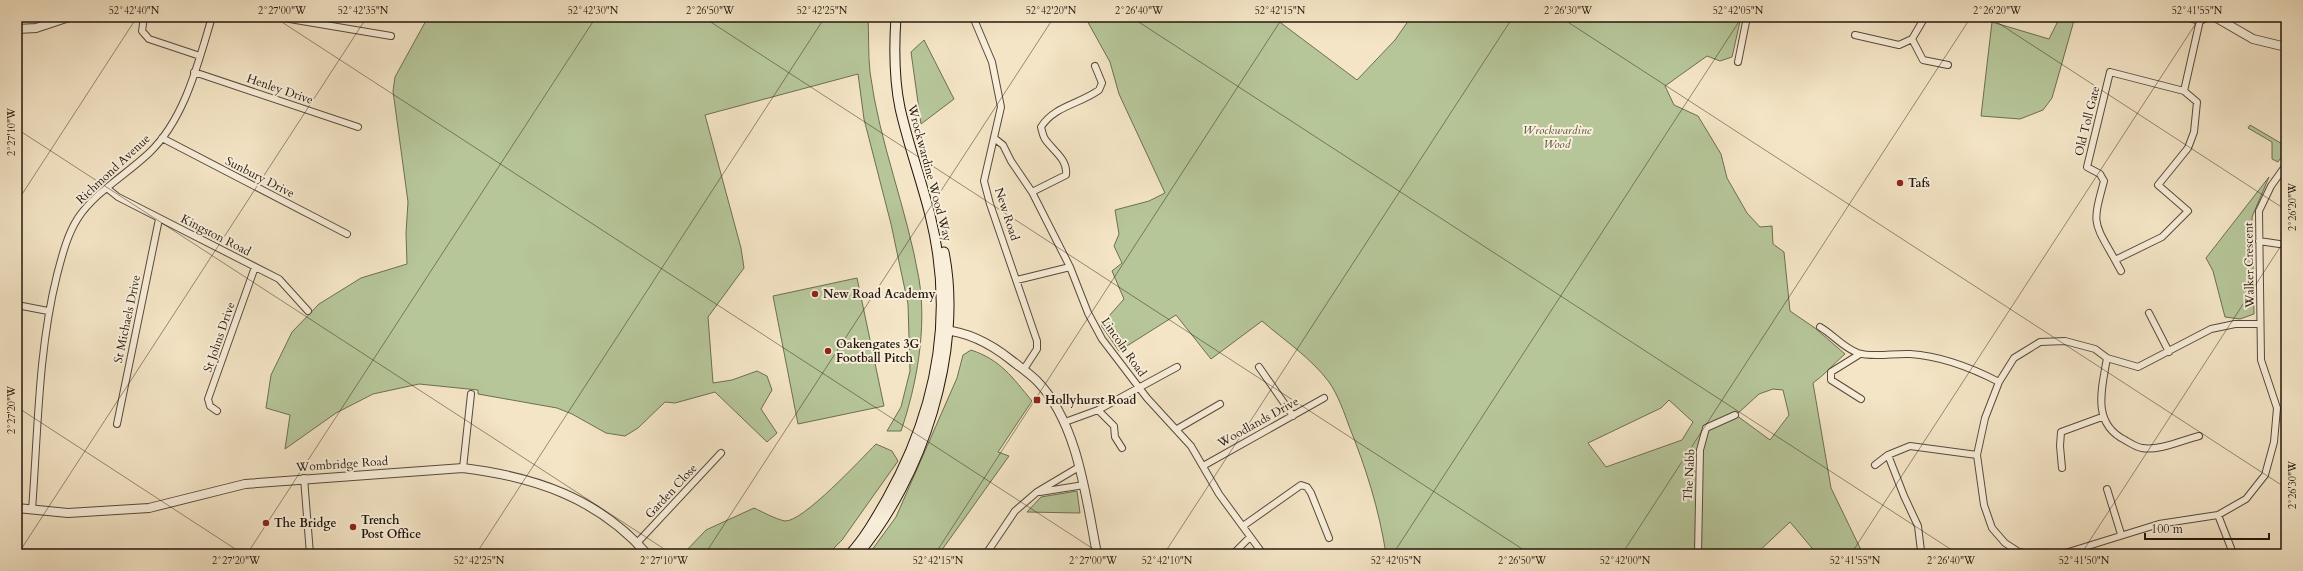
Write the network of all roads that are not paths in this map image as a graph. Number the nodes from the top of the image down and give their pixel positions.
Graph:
1 (69, 17) edge
2 (144, 17) edge
3 (212, 17) edge
4 (278, 17) edge
5 (896, 17) edge
6 (900, 17) edge
7 (972, 17) edge
8 (1747, 17) edge
9 (1925, 17) edge
10 (2189, 17) edge
11 (2215, 17) edge
12 (2203, 18) edge
13 (17, 29) edge
14 (1855, 34) dead end
15 (391, 36) dead end
16 (1912, 39) junction
17 (2286, 47) edge
18 (200, 56) junction
19 (1738, 62) dead end
20 (1948, 65) dead end
21 (1095, 66) dead end
22 (194, 72) junction
23 (2184, 91) junction
24 (358, 127) dead end
25 (162, 138) junction
26 (994, 138) junction
27 (2286, 165) edge
28 (108, 188) junction
29 (1032, 192) junction
30 (159, 219) junction
31 (348, 234) dead end
32 (2259, 241) junction
33 (2286, 245) edge
34 (2115, 260) junction
35 (255, 267) junction
36 (1070, 267) junction
37 (2121, 271) dead end
38 (1017, 280) junction
39 (17, 305) edge
40 (48, 311) junction
41 (308, 311) dead end
42 (2149, 313) dead end
43 (2260, 324) junction
44 (1820, 327) dead end
45 (945, 330) junction
46 (2169, 352) junction
47 (1860, 354) junction
48 (2107, 358) junction
49 (1177, 367) dead end
50 (1259, 367) dead end
51 (1024, 369) junction
52 (1998, 382) junction
53 (1138, 386) junction
54 (471, 394) dead end
55 (1324, 398) dead end
56 (1861, 399) dead end
57 (1220, 404) dead end
58 (1098, 410) junction
59 (217, 411) dead end
60 (1735, 415) dead end
61 (1293, 416) junction
62 (2102, 417) junction
63 (1065, 422) junction
64 (117, 424) dead end
65 (1177, 429) junction
66 (2199, 436) dead end
67 (1122, 448) dead end
68 (721, 453) dead end
69 (1888, 455) junction
70 (1977, 455) junction
71 (1875, 465) dead end
72 (1203, 466) junction
73 (1079, 467) junction
74 (463, 468) junction
75 (2062, 468) dead end
76 (304, 478) junction
77 (1084, 485) junction
78 (2107, 489) dead end
79 (1037, 492) junction
80 (17, 508) edge
81 (32, 510) junction
82 (2218, 515) junction
83 (1243, 526) junction
84 (2121, 534) junction
85 (1250, 536) junction
86 (1330, 538) dead end
87 (637, 543) junction
88 (2231, 548) dead end
89 (1921, 551) dead end
90 (310, 554) edge
91 (647, 554) edge
92 (850, 554) edge
93 (858, 554) edge
94 (986, 554) edge
95 (1097, 554) edge
96 (1233, 554) edge
97 (1263, 554) edge
98 (1698, 554) edge
99 (2027, 554) edge
100 (2062, 554) edge

1 - 13 street
2 - 18 street
3 - 18 street, Richmond Avenue
4 - 15 street
5 - 45 main road, Wrockwardine Wood Way
6 - 45 main road, Wrockwardine Wood Way
7 - 26 street, New Road
8 - 19 street
9 - 16 street
10 - 12 street
11 - 17 street
12 - 23 street
14 - 16 street
16 - 20 street
18 - 22 street, Richmond Avenue
21 - 29 street
22 - 24 street, Henley Drive
22 - 25 street, Richmond Avenue
23 - 34 street
23 - 34 street, Old Toll Gate
25 - 28 street, Richmond Avenue
25 - 31 street, Sunbury Drive
26 - 29 street, Lincoln Road
26 - 38 street, New Road
27 - 32 street, Walker Crescent
28 - 30 street, Kingston Road
28 - 40 street, Richmond Avenue
29 - 36 street, Lincoln Road
30 - 35 street, Kingston Road
30 - 64 street, St Michaels Drive
32 - 33 street
32 - 43 street, Walker Crescent
34 - 37 street, Old Toll Gate
35 - 41 street, Kingston Road
35 - 59 street, St Johns Drive
36 - 38 street
36 - 53 street, Lincoln Road
38 - 51 street, New Road
39 - 40 street
40 - 81 street, Richmond Avenue
42 - 46 street
43 - 46 street, Walker Crescent
43 - 82 street, Walker Crescent
44 - 47 street
45 - 51 street
45 - 92 main road, Wrockwardine Wood Way
45 - 93 main road, Wrockwardine Wood Way
46 - 48 street, Walker Crescent
47 - 52 street
47 - 56 street
48 - 52 street, Walker Crescent
48 - 62 street
49 - 53 street
50 - 61 street
51 - 63 street
52 - 70 street, Walker Crescent
53 - 58 street
53 - 65 street, Lincoln Road
54 - 74 street
55 - 61 street, Woodlands Drive
57 - 65 street
58 - 63 street
58 - 67 street
60 - 98 street, The Nabb
61 - 72 street, Woodlands Drive
62 - 66 street
62 - 75 street
63 - 73 street
65 - 72 street, Lincoln Road
68 - 87 street, Garden Close
69 - 70 street
69 - 71 street
69 - 89 street
70 - 99 street, Walker Crescent
72 - 83 street, Lincoln Road
73 - 77 street
73 - 79 street
74 - 76 street, Wombridge Road
74 - 87 street, Wombridge Road
76 - 81 street, Wombridge Road
76 - 90 street
77 - 79 street
77 - 95 street
78 - 84 street
79 - 94 street
80 - 81 street, Wombridge Road
82 - 84 street, Walker Crescent
82 - 88 street
83 - 85 street, Lincoln Road
83 - 86 street
84 - 100 street, Walker Crescent
85 - 96 street
85 - 97 street, Lincoln Road
87 - 91 street, Wombridge Road

